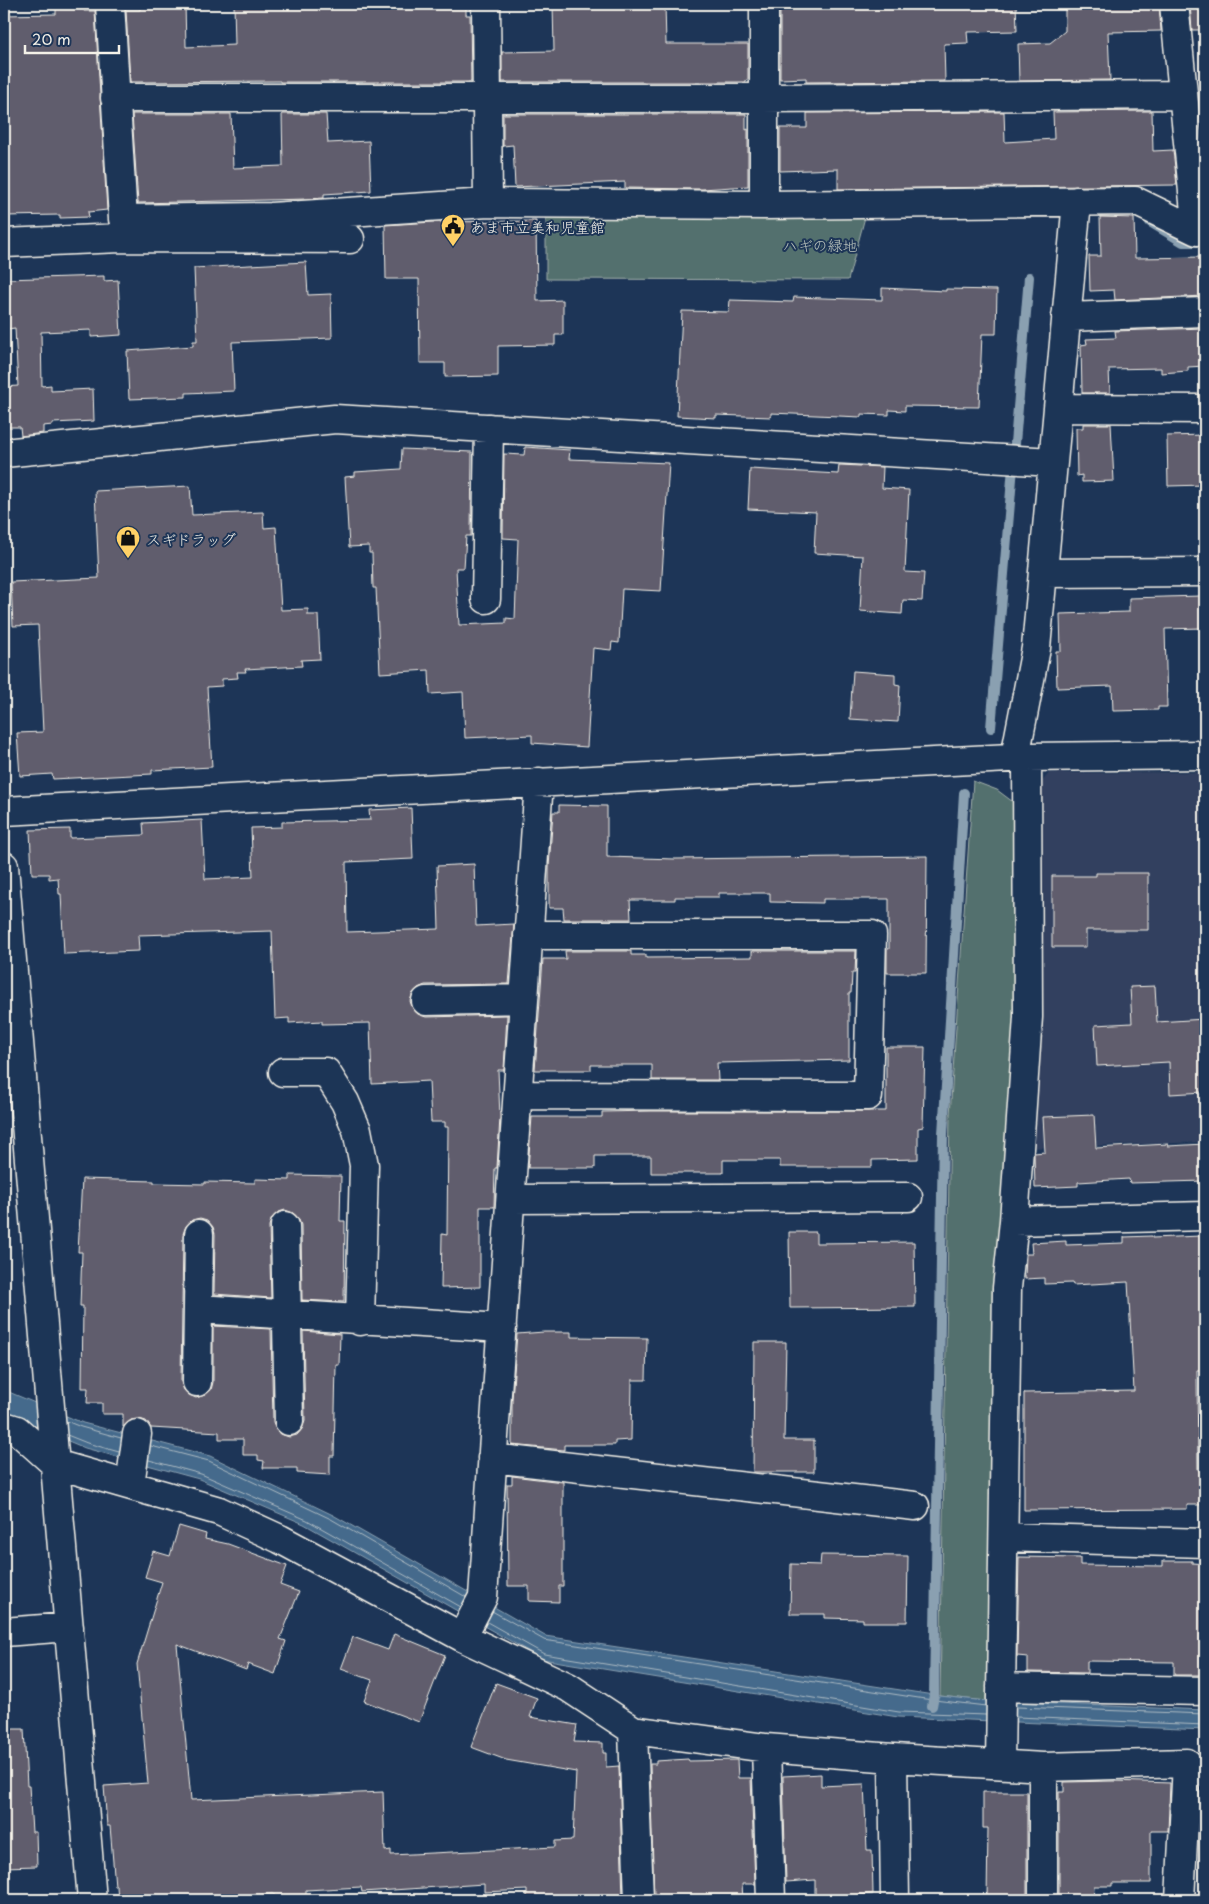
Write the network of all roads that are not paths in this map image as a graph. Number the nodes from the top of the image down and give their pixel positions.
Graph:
1 (110, 4) edge
2 (486, 4) edge
3 (764, 4) edge
4 (1174, 4) edge
5 (1183, 95) junction
6 (115, 98) junction
7 (487, 98) junction
8 (764, 98) junction
9 (1077, 200) junction
10 (488, 203) junction
11 (764, 206) junction
12 (1201, 231) edge
13 (350, 239) dead end
14 (4, 243) edge
15 (1205, 312) edge
16 (1066, 317) junction
17 (1058, 408) junction
18 (1205, 409) edge
19 (490, 428) junction
20 (4, 453) edge
21 (1028, 461) junction
22 (1205, 572) edge
23 (1042, 573) junction
24 (486, 599) dead end
25 (1205, 755) edge
26 (1021, 757) junction
27 (539, 782) junction
28 (4, 811) edge
29 (4, 866) edge
30 (528, 936) junction
31 (524, 999) junction
32 (426, 1001) dead end
33 (283, 1072) dead end
34 (518, 1095) junction
35 (511, 1198) junction
36 (908, 1198) dead end
37 (1205, 1216) edge
38 (1014, 1221) junction
39 (285, 1226) dead end
40 (199, 1234) dead end
41 (198, 1309) junction
42 (286, 1316) junction
43 (360, 1320) junction
44 (502, 1328) junction
45 (197, 1382) dead end
46 (289, 1421) dead end
47 (4, 1426) edge
48 (137, 1434) dead end
49 (54, 1452) junction
50 (492, 1458) junction
51 (131, 1476) junction
52 (915, 1506) dead end
53 (1004, 1537) junction
54 (1205, 1543) edge
55 (69, 1627) junction
56 (465, 1631) junction
57 (4, 1632) edge
58 (1205, 1691) edge
59 (1001, 1693) junction
60 (633, 1730) junction
61 (766, 1748) junction
62 (893, 1758) junction
63 (1196, 1760) edge
64 (1000, 1764) junction
65 (1044, 1767) junction
66 (92, 1900) edge
67 (639, 1900) edge
68 (771, 1900) edge
69 (895, 1900) edge
70 (1043, 1900) edge
71 (1180, 1900) edge

1 - 6 street
2 - 7 street
3 - 8 street
4 - 5 street
5 - 8 street
5 - 12 street
6 - 7 street
6 - 10 street
7 - 8 street
7 - 10 street
8 - 11 street
9 - 11 street
9 - 12 street
9 - 16 street
10 - 11 street
13 - 14 street
15 - 16 street
16 - 17 street
17 - 18 street
17 - 21 street
19 - 20 street
19 - 21 street
19 - 24 street
21 - 23 street
22 - 23 street
23 - 26 street
25 - 26 street
26 - 27 street
26 - 38 street
27 - 28 street
27 - 30 street
29 - 49 street
30 - 31 street
30 - 34 street
31 - 32 street
31 - 34 street
33 - 43 street
34 - 35 street
35 - 36 street
35 - 44 street
37 - 38 street
38 - 53 street
39 - 42 street
40 - 41 street
41 - 42 street
41 - 45 street
42 - 43 street
42 - 46 street
43 - 44 street
44 - 50 street
47 - 49 street
48 - 51 street
49 - 51 street
49 - 55 street
50 - 52 street
50 - 56 street
51 - 56 street
53 - 54 street
53 - 59 street
55 - 57 street
55 - 66 street
56 - 60 street
58 - 59 street
59 - 64 street
60 - 61 street
60 - 67 street
61 - 62 street
61 - 68 street
62 - 64 street
62 - 69 street
63 - 65 street
63 - 71 street
64 - 65 street
65 - 70 street

